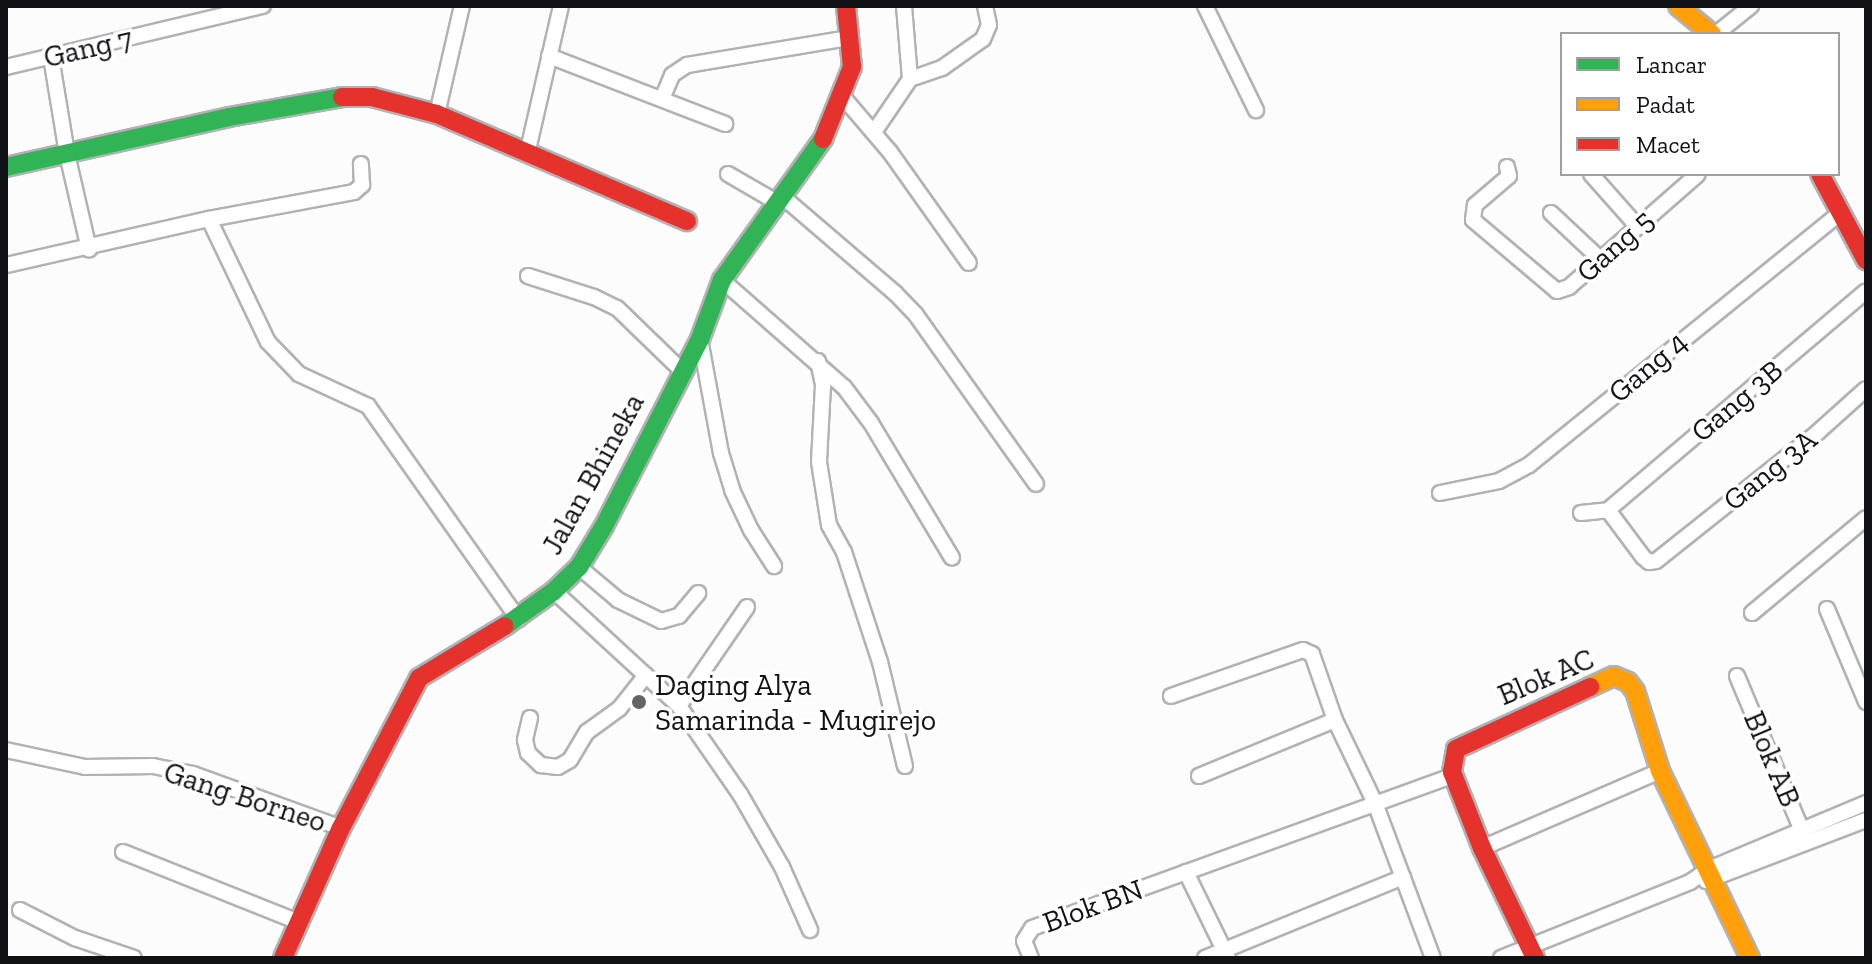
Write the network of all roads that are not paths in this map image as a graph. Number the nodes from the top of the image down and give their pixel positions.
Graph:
1 (263, 6) edge
2 (462, 6) edge
3 (561, 6) edge
4 (846, 6) edge
5 (904, 6) edge
6 (985, 6) edge
7 (1205, 6) edge
8 (1678, 6) edge
9 (1751, 6) edge
10 (1711, 32) edge
11 (1717, 32) edge
12 (848, 38) junction
13 (549, 56) junction
14 (51, 57) junction
15 (6, 67) edge
16 (910, 79) junction
17 (843, 97) junction
18 (662, 99) junction
19 (1256, 110) dead end
20 (437, 114) junction
21 (725, 124) dead end
22 (874, 132) junction
23 (528, 150) junction
24 (67, 154) junction
25 (361, 164) dead end
26 (6, 167) edge
27 (1507, 167) dead end
28 (728, 174) dead end
29 (1593, 176) edge
30 (1696, 176) edge
31 (1821, 176) edge
32 (781, 200) junction
33 (1841, 212) junction
34 (1551, 213) dead end
35 (209, 219) junction
36 (687, 221) dead end
37 (1637, 226) junction
38 (89, 249) junction
39 (1600, 259) junction
40 (1866, 260) edge
41 (969, 263) dead end
42 (6, 265) edge
43 (528, 276) dead end
44 (722, 280) junction
45 (1866, 291) edge
46 (700, 339) junction
47 (818, 361) junction
48 (682, 371) junction
49 (1866, 389) edge
50 (1036, 484) dead end
51 (1440, 493) dead end
52 (1608, 510) junction
53 (1581, 513) dead end
54 (1866, 518) edge
55 (952, 558) dead end
56 (774, 566) dead end
57 (579, 567) junction
58 (554, 591) junction
59 (698, 593) dead end
60 (747, 607) dead end
61 (1827, 609) dead end
62 (1752, 613) dead end
63 (518, 619) junction
64 (646, 675) junction
65 (1737, 676) dead end
66 (1171, 696) dead end
67 (1866, 702) edge
68 (679, 706) junction
69 (530, 718) dead end
70 (1335, 720) junction
71 (6, 750) edge
72 (905, 766) dead end
73 (1660, 771) junction
74 (1199, 776) dead end
75 (1453, 776) junction
76 (1375, 803) junction
77 (1866, 803) edge
78 (1866, 820) edge
79 (341, 828) junction
80 (1804, 836) junction
81 (1482, 848) junction
82 (123, 852) dead end
83 (1186, 872) junction
84 (1712, 875) junction
85 (1403, 877) junction
86 (20, 910) dead end
87 (299, 922) junction
88 (810, 930) dead end
89 (1534, 953) edge
90 (1226, 954) edge
91 (134, 958) edge
92 (283, 958) edge
93 (1031, 958) edge
94 (1205, 958) edge
95 (1433, 958) edge
96 (1501, 958) edge
97 (1750, 958) edge

1 - 14 street, Gang 7
2 - 20 street
3 - 13 street
4 - 12 street, Jalan Bhineka
5 - 16 street
6 - 16 street
7 - 19 street
8 - 10 street
9 - 11 street
12 - 17 street, Jalan Bhineka
12 - 18 street
13 - 18 street
13 - 23 street
14 - 15 street, Gang 7
14 - 24 street
16 - 22 street
17 - 22 street
17 - 32 street, Jalan Bhineka
18 - 21 street
20 - 23 street
20 - 24 street
22 - 41 street
23 - 36 street
24 - 26 street
24 - 38 street
25 - 35 street
27 - 39 street, Gang 5
28 - 32 street
29 - 37 street
30 - 37 street, Gang 5
31 - 33 street
32 - 44 street, Jalan Bhineka
32 - 50 street
33 - 40 street
33 - 51 street, Gang 4
34 - 39 street
35 - 38 street
35 - 63 street
37 - 39 street, Gang 5
38 - 42 street
43 - 48 street
44 - 46 street, Jalan Bhineka
44 - 47 street
45 - 52 street, Gang 3B
46 - 48 street, Jalan Bhineka
46 - 56 street
47 - 55 street
47 - 72 street
48 - 57 street, Jalan Bhineka
49 - 52 street, Gang 3A
52 - 53 street
54 - 62 street
57 - 58 street, Jalan Bhineka
57 - 59 street
58 - 63 street, Jalan Bhineka
58 - 64 street
60 - 68 street
61 - 67 street
63 - 79 street, Jalan Bhineka
64 - 68 street
64 - 69 street
65 - 80 street, Blok AB
66 - 70 street
68 - 88 street
70 - 74 street
70 - 76 street
71 - 79 street, Gang Borneo
73 - 75 street, Blok AC
73 - 81 street
73 - 84 street, Blok AC
75 - 76 street
75 - 81 street
76 - 83 street
76 - 85 street
77 - 80 street
78 - 80 street
79 - 87 street, Jalan Bhineka
80 - 84 street
81 - 89 street
82 - 87 street
83 - 90 street
83 - 93 street, Blok BN
84 - 89 street
84 - 97 street, Blok AC
85 - 90 street
85 - 95 street
86 - 91 street
87 - 92 street, Jalan Bhineka
89 - 96 street
90 - 94 street

